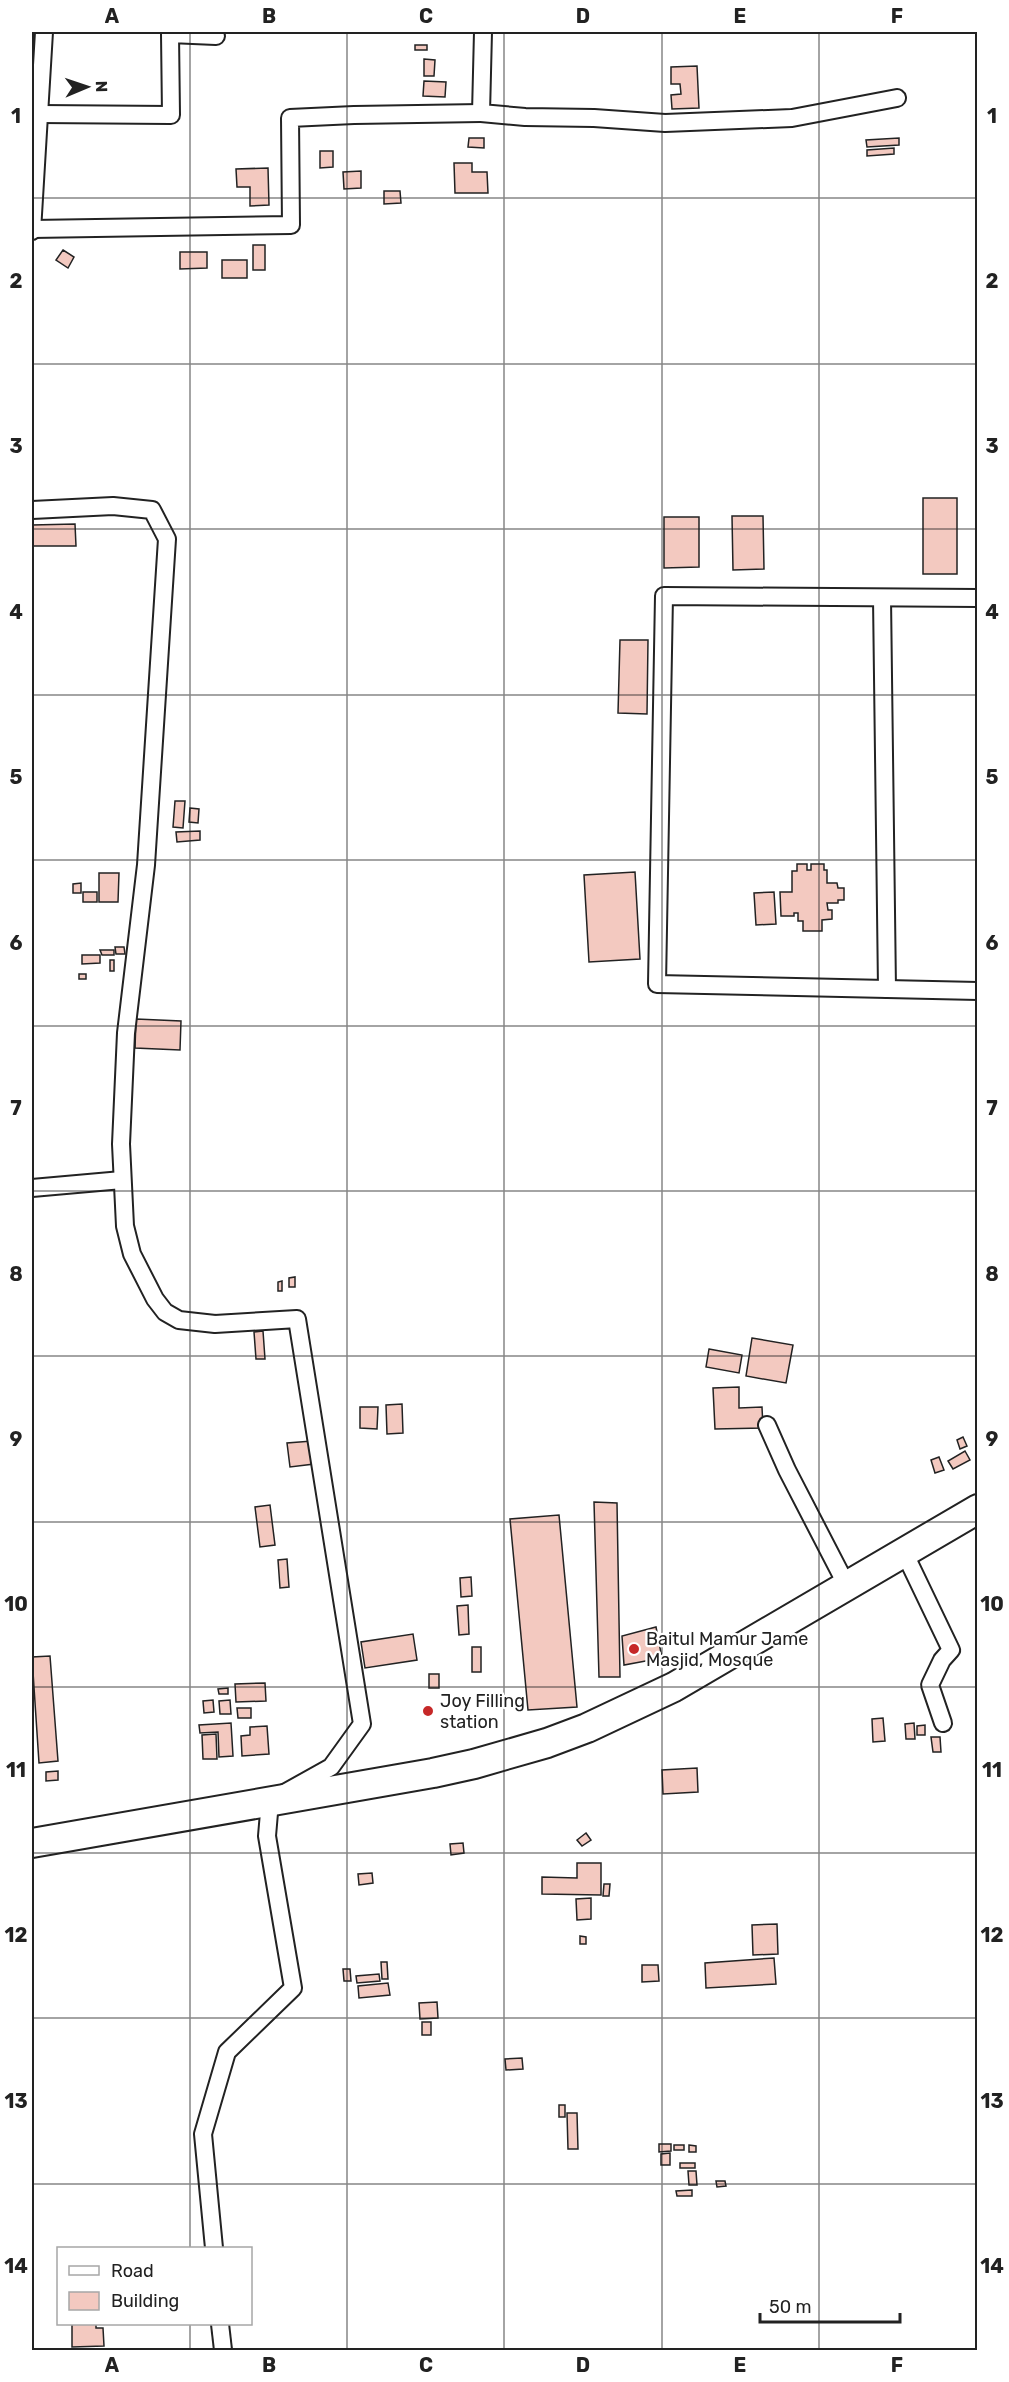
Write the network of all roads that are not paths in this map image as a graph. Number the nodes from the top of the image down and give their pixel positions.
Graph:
1 (44, 32) edge
2 (483, 32) edge
3 (216, 36) dead end
4 (897, 98) dead end
5 (481, 113) junction
6 (39, 114) junction
7 (32, 230) edge
8 (32, 510) edge
9 (882, 598) junction
10 (978, 598) edge
11 (887, 989) junction
12 (978, 991) edge
13 (122, 1180) junction
14 (32, 1188) edge
15 (768, 1425) dead end
16 (978, 1509) edge
17 (904, 1552) junction
18 (848, 1586) junction
19 (943, 1723) dead end
20 (270, 1801) junction
21 (32, 1844) edge
22 (214, 2247) edge
23 (220, 2325) edge
24 (223, 2350) edge

1 - 6 street
2 - 5 street
3 - 6 street
4 - 5 street
5 - 7 street
6 - 7 street
8 - 13 street
9 - 10 street
9 - 11 street
9 - 11 street
11 - 12 street
13 - 14 street
13 - 20 street
15 - 18 street
16 - 17 highway
17 - 18 highway
17 - 19 street
18 - 20 highway
20 - 21 highway
20 - 22 street
23 - 24 street

